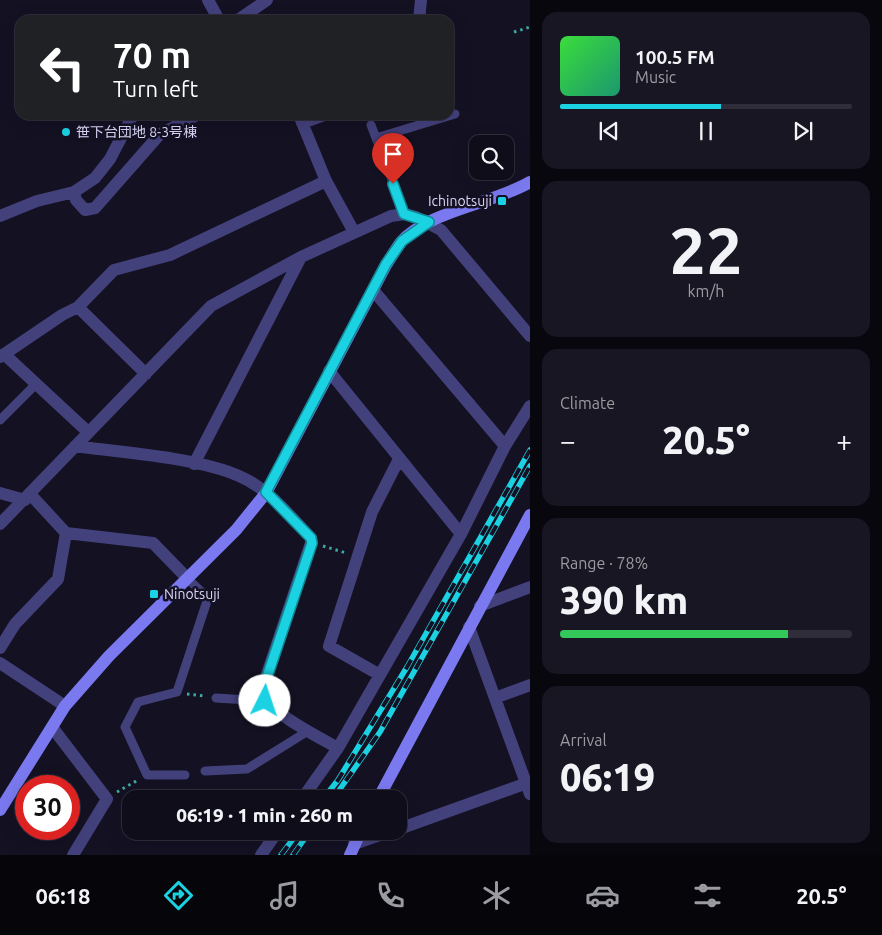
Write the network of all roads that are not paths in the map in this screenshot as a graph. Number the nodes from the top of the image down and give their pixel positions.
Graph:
1 (208, 0) edge
2 (267, 0) edge
3 (421, 0) edge
4 (216, 15) edge
5 (245, 15) edge
6 (420, 15) edge
7 (130, 120) edge
8 (187, 120) edge
9 (300, 120) edge
10 (435, 120) edge
11 (371, 125) dead end
12 (376, 138) junction
13 (326, 181) junction
14 (528, 187) edge
15 (74, 192) junction
16 (404, 214) junction
17 (0, 216) edge
18 (429, 222) junction
19 (354, 232) junction
20 (301, 257) junction
21 (373, 290) junction
22 (78, 307) junction
23 (530, 336) edge
24 (2, 355) edge
25 (329, 371) junction
26 (146, 374) junction
27 (36, 384) junction
28 (530, 406) edge
29 (0, 420) edge
30 (88, 432) junction
31 (75, 446) junction
32 (505, 446) junction
33 (399, 459) junction
34 (194, 464) junction
35 (0, 492) edge
36 (266, 492) junction
37 (27, 497) junction
38 (530, 515) edge
39 (0, 524) edge
40 (66, 533) junction
41 (461, 534) junction
42 (189, 580) junction
43 (530, 587) edge
44 (480, 606) junction
45 (469, 627) junction
46 (0, 648) edge
47 (0, 663) edge
48 (380, 675) junction
49 (530, 685) edge
50 (216, 698) road end
51 (494, 698) junction
52 (265, 701) junction
53 (65, 706) junction
54 (52, 727) junction
55 (308, 731) junction
56 (338, 748) junction
57 (205, 771) dead end
58 (184, 775) dead end
59 (528, 786) edge
60 (308, 790) edge
61 (383, 790) edge
62 (0, 810) edge
63 (407, 826) edge
64 (272, 840) edge
65 (373, 840) edge
66 (352, 850) edge
67 (73, 855) edge
68 (261, 855) edge

1 - 4 street
2 - 5 street
3 - 6 street
7 - 15 street
8 - 15 street
9 - 13 street
10 - 12 lane
11 - 12 lane
12 - 16 lane
13 - 19 street
13 - 22 street
14 - 18 street
15 - 17 street
16 - 18 street
16 - 19 street
18 - 21 street
18 - 23 street
19 - 20 street
20 - 26 street
20 - 34 street
21 - 25 street
21 - 32 street
22 - 24 street
22 - 26 street
24 - 27 street
25 - 33 street
25 - 36 street
26 - 30 street
27 - 29 lane
27 - 30 street
28 - 32 street
30 - 31 street
31 - 34 street
31 - 37 street
32 - 41 street
33 - 41 street
33 - 48 street
34 - 36 street
35 - 37 street
36 - 42 street
36 - 52 street
37 - 39 street
37 - 40 street
38 - 44 street
40 - 42 street
40 - 46 street
41 - 48 street
42 - 53 street
42 - 58 lane
43 - 44 street
44 - 45 street
45 - 51 street
45 - 61 street
47 - 53 street
48 - 56 street
49 - 51 street
50 - 52 lane
51 - 59 street
52 - 55 street
53 - 54 street
54 - 62 street
54 - 67 street
55 - 56 street
55 - 57 lane
56 - 60 street
59 - 63 street
64 - 68 street
65 - 66 street

